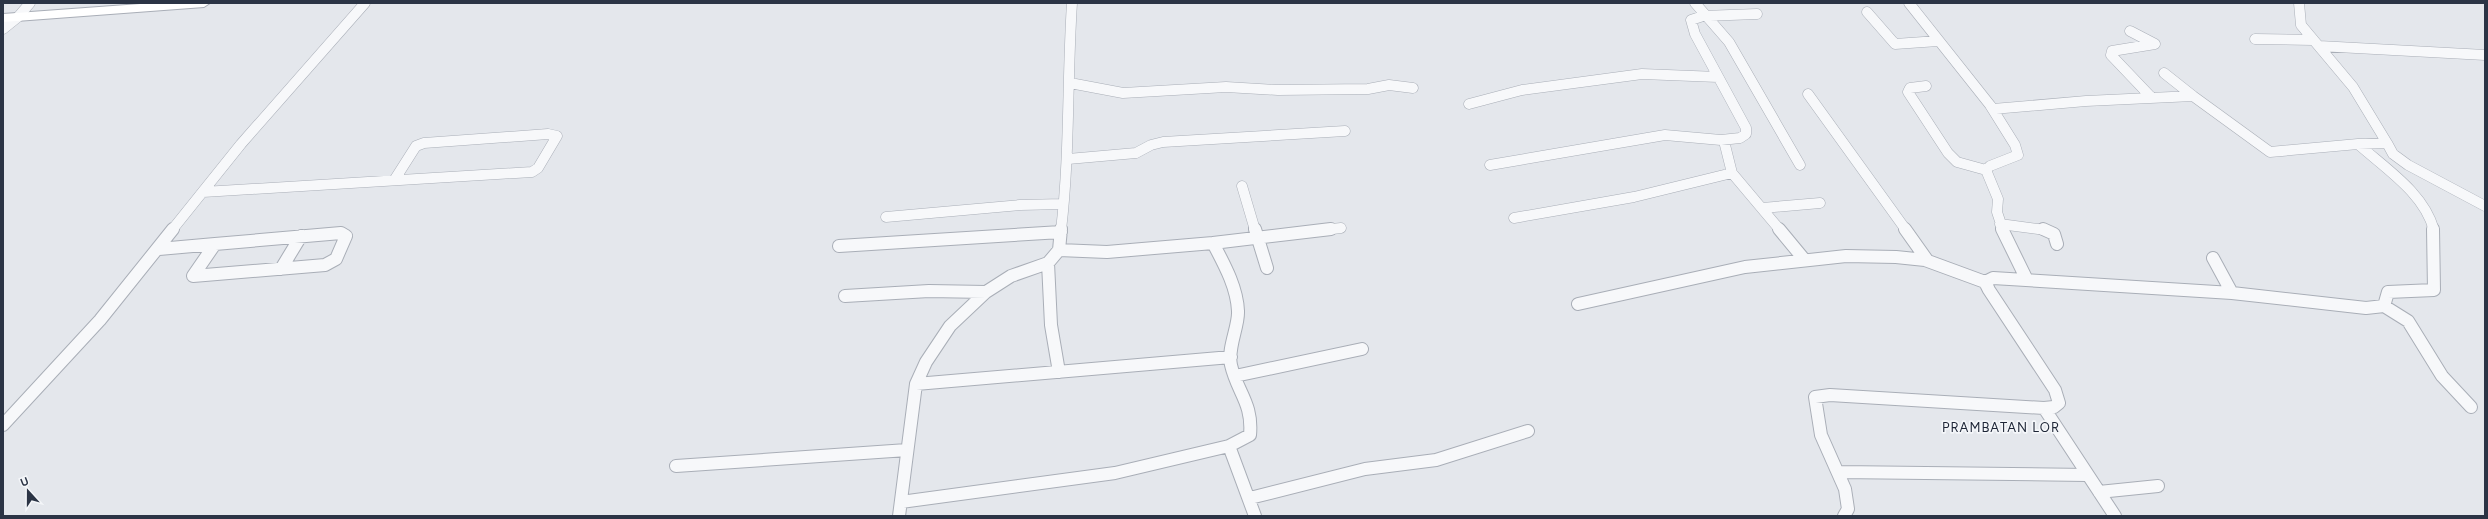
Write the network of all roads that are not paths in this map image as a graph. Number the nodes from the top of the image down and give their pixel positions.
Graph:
1 (30, 3) edge
2 (204, 3) edge
3 (365, 3) edge
4 (1072, 3) edge
5 (1695, 3) edge
6 (1909, 3) edge
7 (1914, 3) edge
8 (2299, 3) edge
9 (151, 5) edge
10 (1868, 12) dead end
11 (1757, 14) dead end
12 (1710, 15) junction
13 (18, 17) junction
14 (3, 18) edge
15 (3, 29) edge
16 (2130, 31) dead end
17 (2255, 39) dead end
18 (1938, 41) junction
19 (2316, 43) junction
20 (2485, 55) edge
21 (2164, 73) dead end
22 (1718, 77) junction
23 (1070, 83) junction
24 (1926, 86) dead end
25 (1414, 88) dead end
26 (1808, 94) dead end
27 (2193, 96) junction
28 (2151, 97) junction
29 (1469, 104) dead end
30 (1993, 109) junction
31 (1346, 131) dead end
32 (1724, 141) junction
33 (2364, 143) junction
34 (2385, 143) junction
35 (1068, 159) junction
36 (1490, 165) dead end
37 (1800, 165) dead end
38 (1986, 170) junction
39 (1732, 173) junction
40 (395, 179) junction
41 (1242, 186) dead end
42 (203, 192) junction
43 (1820, 203) dead end
44 (1063, 204) junction
45 (2485, 206) edge
46 (1762, 208) junction
47 (886, 217) dead end
48 (1514, 218) dead end
49 (2000, 224) junction
50 (1341, 228) dead end
51 (1061, 232) junction
52 (301, 236) junction
53 (1257, 238) junction
54 (1213, 243) junction
55 (215, 244) junction
56 (2057, 244) dead end
57 (839, 246) dead end
58 (159, 249) junction
59 (1059, 250) junction
60 (1803, 258) junction
61 (2213, 258) dead end
62 (1927, 260) junction
63 (1048, 263) junction
64 (1267, 268) dead end
65 (281, 269) junction
66 (2027, 280) junction
67 (1985, 282) junction
68 (986, 292) junction
69 (2232, 293) junction
70 (845, 296) dead end
71 (1578, 304) dead end
72 (2384, 306) junction
73 (1362, 349) dead end
74 (1231, 357) junction
75 (1059, 372) junction
76 (1235, 376) junction
77 (916, 384) junction
78 (2471, 407) dead end
79 (2044, 408) junction
80 (3, 425) edge
81 (1528, 431) dead end
82 (1230, 446) junction
83 (907, 450) junction
84 (676, 466) dead end
85 (1839, 472) junction
86 (2087, 475) junction
87 (2158, 486) dead end
88 (2099, 492) junction
89 (1250, 498) junction
90 (901, 502) junction
91 (899, 516) edge
92 (1256, 516) edge
93 (1844, 516) edge
94 (2115, 516) edge

1 - 13 street
2 - 9 main road
3 - 42 street
4 - 23 street
5 - 12 street
6 - 7 street
6 - 18 street
8 - 19 street
9 - 13 main road
10 - 18 street
11 - 12 street
12 - 22 street
12 - 37 street
13 - 14 main road
13 - 15 street
16 - 28 street
17 - 19 street
18 - 30 street
19 - 20 street
19 - 34 street
21 - 27 street
22 - 29 street
22 - 32 street
23 - 25 street
23 - 35 street
24 - 38 street
26 - 62 street
27 - 28 street
27 - 33 street
28 - 30 street
30 - 38 street
31 - 35 street
32 - 36 street
32 - 39 street
33 - 34 street
33 - 72 street
34 - 45 street
35 - 44 street
38 - 49 street
39 - 46 street
39 - 48 street
40 - 40 street
40 - 42 street
41 - 53 street
42 - 58 street
43 - 46 street
44 - 47 street
44 - 51 street
46 - 60 street
49 - 56 street
49 - 66 street
50 - 53 street
51 - 57 street
51 - 59 street
52 - 55 street
52 - 65 street
52 - 65 street
53 - 54 street
53 - 64 street
54 - 59 street
54 - 74 street
55 - 58 street
55 - 65 street
58 - 80 street
59 - 63 street
60 - 62 street
60 - 71 street
61 - 69 street
62 - 67 street
63 - 68 street
63 - 75 street
66 - 67 street
66 - 69 street
67 - 79 street
68 - 70 street
68 - 77 street
69 - 72 street
72 - 78 street
73 - 76 street
74 - 75 street
74 - 76 street
75 - 77 street
76 - 82 street
77 - 83 street
79 - 85 street
79 - 86 street
81 - 89 street
82 - 89 street
82 - 90 street
83 - 84 street
83 - 90 street
85 - 86 street
85 - 93 street
86 - 88 street
87 - 88 street
88 - 94 street
89 - 92 street
90 - 91 street

